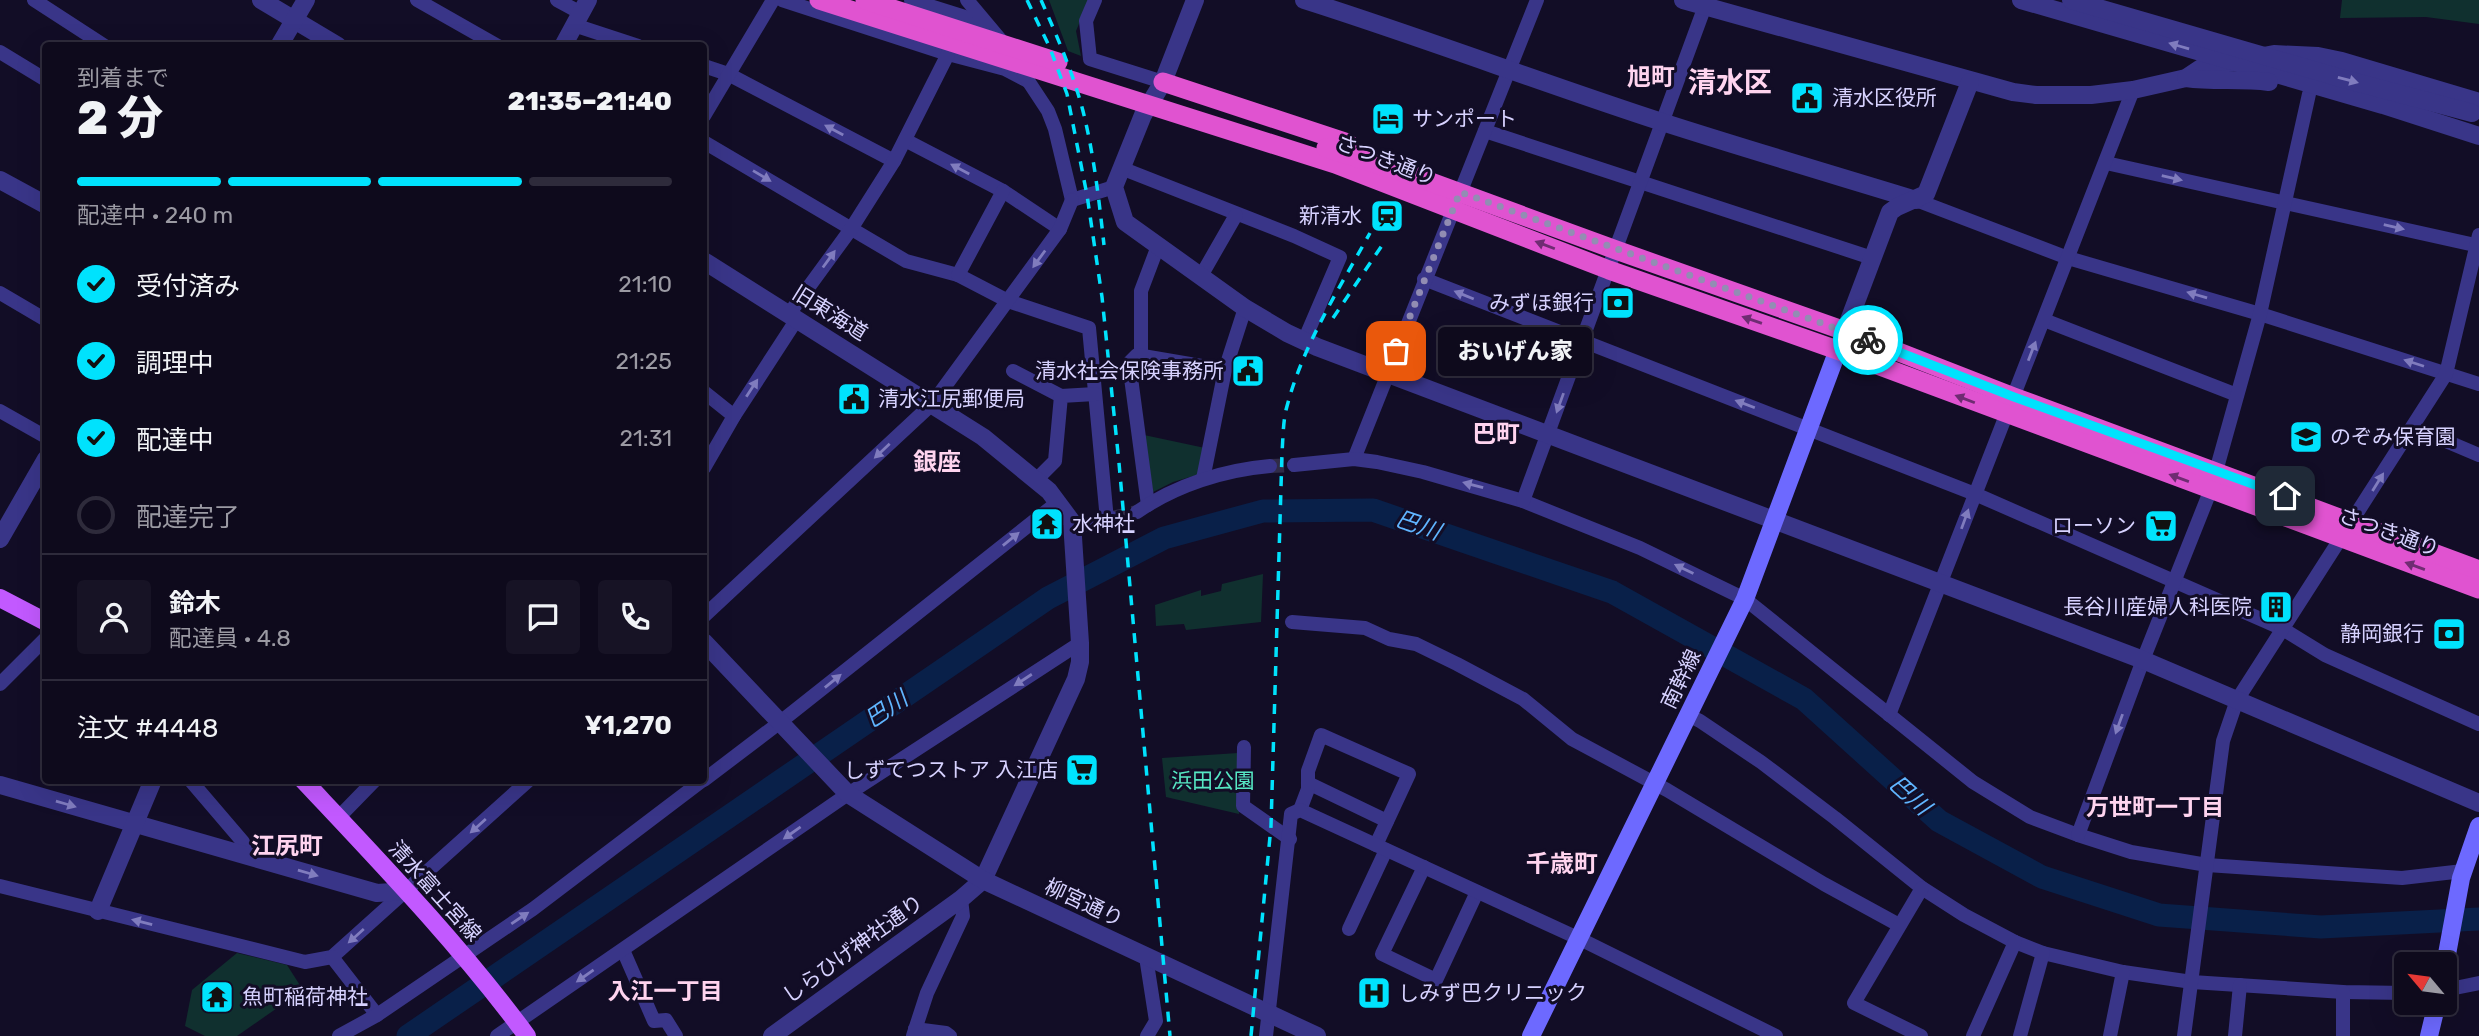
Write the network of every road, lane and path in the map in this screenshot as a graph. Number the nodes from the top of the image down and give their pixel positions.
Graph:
1 (34, 0) edge
2 (261, 0) edge
3 (306, 0) edge
4 (418, 0) edge
5 (557, 0) edge
6 (774, 0) edge
7 (782, 0) edge
8 (819, 0) edge
9 (865, 0) edge
10 (911, 0) edge
11 (1095, 0) edge
12 (1195, 0) edge
13 (1304, 0) edge
14 (1537, 0) edge
15 (1683, 0) edge
16 (2021, 0) edge
17 (2071, 0) edge
18 (968, 2) edge
19 (1705, 6) junction
20 (581, 13) edge
21 (294, 21) junction
22 (984, 23) junction
23 (99, 42) edge
24 (281, 42) edge
25 (331, 42) edge
26 (491, 42) edge
27 (565, 42) edge
28 (631, 42) edge
29 (0, 52) edge
30 (948, 54) junction
31 (2318, 56) junction
32 (707, 67) edge
33 (1508, 70) junction
34 (728, 74) junction
35 (42, 78) edge
36 (2186, 78) junction
37 (1028, 81) junction
38 (1163, 82) junction
39 (1970, 82) junction
40 (2133, 90) junction
41 (2309, 94) junction
42 (2479, 103) edge
43 (707, 111) edge
44 (2479, 114) edge
45 (1143, 115) junction
46 (1663, 122) junction
47 (1485, 131) junction
48 (2479, 136) edge
49 (905, 140) junction
50 (707, 144) edge
51 (2479, 147) edge
52 (1338, 158) junction
53 (894, 161) junction
54 (2106, 163) junction
55 (1121, 167) junction
56 (1417, 177) junction
57 (0, 180) edge
58 (1641, 180) junction
59 (1393, 186) junction
60 (1114, 187) junction
61 (1003, 191) junction
62 (1072, 200) junction
63 (1916, 200) junction
64 (1456, 201) junction
65 (42, 203) edge
66 (2285, 203) junction
67 (1236, 215) junction
68 (851, 229) junction
69 (1060, 229) junction
70 (2478, 242) edge
71 (1158, 246) junction
72 (1616, 250) junction
73 (1872, 258) junction
74 (2068, 258) junction
75 (707, 263) edge
76 (1609, 270) junction
77 (958, 275) junction
78 (1201, 276) junction
79 (1424, 279) junction
80 (0, 293) edge
81 (1008, 301) junction
82 (1245, 308) junction
83 (2260, 314) junction
84 (793, 317) junction
85 (42, 318) edge
86 (2044, 320) junction
87 (1844, 331) junction
88 (1304, 341) junction
89 (1582, 342) junction
90 (1837, 350) junction
91 (1141, 356) junction
92 (1224, 370) junction
93 (1013, 371) dead end
94 (1389, 373) junction
95 (2446, 374) junction
96 (2479, 384) edge
97 (707, 394) edge
98 (1095, 394) junction
99 (2237, 395) junction
100 (1061, 396) junction
101 (932, 404) junction
102 (2011, 406) junction
103 (0, 411) edge
104 (734, 415) junction
105 (2413, 427) junction
106 (1808, 428) junction
107 (1548, 433) junction
108 (42, 435) edge
109 (2479, 455) edge
110 (1354, 459) junction
111 (707, 463) edge
112 (42, 465) edge
113 (1294, 465) tunnel mouth
114 (1270, 466) tunnel mouth
115 (1203, 479) junction
116 (1036, 480) junction
117 (2214, 480) junction
118 (1975, 494) junction
119 (1523, 501) junction
120 (1058, 502) junction
121 (1775, 520) junction
122 (2353, 521) junction
123 (1072, 528) junction
124 (0, 539) edge
125 (2341, 540) junction
126 (2479, 570) edge
127 (2175, 581) junction
128 (1941, 583) junction
129 (2479, 589) edge
130 (0, 598) edge
131 (1744, 602) junction
132 (707, 613) edge
133 (42, 616) edge
134 (1292, 622) dead end
135 (2281, 628) junction
136 (1080, 639) junction
137 (42, 642) edge
138 (707, 645) edge
139 (2143, 660) junction
140 (0, 684) edge
141 (2237, 700) junction
142 (1690, 712) junction
143 (1889, 715) junction
144 (2479, 724) edge
145 (782, 726) junction
146 (1244, 747) dead end
147 (707, 773) edge
148 (1308, 783) junction
149 (151, 784) edge
150 (193, 784) edge
151 (307, 784) edge
152 (371, 784) edge
153 (525, 784) edge
154 (693, 784) edge
155 (1654, 784) junction
156 (0, 785) edge
157 (846, 792) junction
158 (2479, 803) edge
159 (1300, 810) junction
160 (338, 818) junction
161 (1388, 821) junction
162 (134, 824) junction
163 (2479, 826) edge
164 (2078, 835) junction
165 (1290, 839) junction
166 (1381, 847) junction
167 (246, 855) junction
168 (1423, 867) junction
169 (2207, 868) junction
170 (2462, 874) junction
171 (983, 880) junction
172 (0, 886) edge
173 (1923, 888) junction
174 (407, 891) junction
175 (1477, 892) junction
176 (961, 899) junction
177 (98, 911) junction
178 (1899, 925) junction
179 (1349, 929) dead end
180 (1580, 939) junction
181 (2015, 942) junction
182 (623, 950) junction
183 (2447, 952) edge
184 (2043, 953) junction
185 (332, 957) junction
186 (1146, 957) junction
187 (464, 958) junction
188 (2123, 972) junction
189 (2193, 979) junction
190 (2479, 983) edge
191 (2240, 985) junction
192 (2457, 987) edge
193 (2343, 992) junction
194 (2394, 993) edge
195 (1269, 1014) junction
196 (377, 1015) junction
197 (2434, 1015) edge
198 (520, 1026) edge
199 (914, 1032) edge
200 (340, 1036) edge
201 (497, 1036) edge
202 (676, 1036) edge
203 (772, 1036) edge
204 (950, 1036) edge
205 (1147, 1036) edge
206 (1266, 1036) edge
207 (1317, 1036) edge
208 (1531, 1036) edge
209 (1776, 1036) edge
210 (1921, 1036) edge
211 (1973, 1036) edge
212 (2020, 1036) edge
213 (2110, 1036) edge
214 (2184, 1036) edge
215 (2235, 1036) edge
216 (2343, 1036) edge
217 (2429, 1036) edge

1 - 23 street
2 - 21 street
3 - 21 street
4 - 26 street
5 - 20 street
6 - 34 street
7 - 30 street
8 - 52 highway, さつき通り
9 - 52 highway, さつき通り
10 - 22 street
11 - 38 street
12 - 38 street
13 - 33 street
14 - 33 street
15 - 19 street
48 -> 16 street
17 -> 44 street
18 - 22 street
19 - 39 street
19 - 46 street
20 - 27 street
20 - 28 street
21 - 24 street
21 - 25 street
22 - 37 street
29 - 35 street
30 - 37 street
30 - 49 street
31 - 36 street
31 - 41 street
31 - 42 street
32 - 34 street
33 - 46 street
33 - 47 street
34 - 43 street
53 -> 34 street
36 - 40 street
36 - 41 street
37 - 62 street
38 - 45 street
38 - 56 highway
39 - 40 street
39 - 63 street
40 - 54 street
41 - 51 street
41 - 66 street
45 - 55 street
45 - 59 highway
46 - 58 street
46 - 63 street
47 - 58 street
47 - 64 street
49 - 53 street
61 -> 49 street
50 -> 68 street
52 - 56 highway, さつき通り
52 - 59 highway, さつき通り
53 - 68 street
54 -> 66 street
54 - 74 street
55 - 60 street
55 - 67 street
56 - 64 highway, さつき通り
57 - 65 street
58 - 72 street
58 - 73 street
59 - 64 highway, さつき通り
60 - 62 street
60 - 71 street
61 - 69 street
61 - 77 street
62 - 69 street
63 - 73 street
63 - 74 street
64 - 72 highway, さつき通り
76 -> 64 highway, さつき通り
64 - 79 street
66 -> 70 street
66 - 83 street
67 - 78 street
67 - 88 street
68 - 77 street
84 -> 68 street
69 -> 81 street
70 - 95 street
71 - 78 street
71 - 91 street
72 - 76 street
72 - 87 highway, さつき通り
73 - 87 street
83 -> 74 street
74 - 86 street
75 - 84 street, 旧東海道
76 - 89 street
90 -> 76 highway, さつき通り
77 - 81 street
78 - 82 street
89 -> 79 street
79 - 94 street
80 - 85 street
81 - 98 street
81 - 101 street
82 - 88 street
82 - 92 street
95 -> 83 street
83 - 99 street
84 - 101 street, 旧東海道
104 -> 84 street
86 - 99 street
102 -> 86 street
87 - 90 main road, 南幹線
87 - 102 highway, さつき通り
88 - 94 street
106 -> 89 street
89 -> 107 street
102 -> 90 highway, さつき通り
90 - 106 main road, 南幹線
91 - 92 street
91 - 115 street
92 - 115 street
93 - 100 street
94 - 107 street
94 - 110 street
95 - 96 street
95 - 105 street
97 - 104 street
98 - 100 street
98 - 123 street
99 - 117 street
100 - 116 street
101 - 116 street, 旧東海道
101 -> 132 street
102 - 117 highway, さつき通り
102 - 118 street
103 - 108 street
104 - 111 street
105 - 109 street
122 -> 105 street
106 - 118 street
106 - 121 main road, 南幹線
107 - 119 street
107 - 121 street
110 - 113 street
119 -> 110 street
112 - 124 street
114 - 115 street
116 - 120 street, 旧東海道
117 - 122 highway, さつき通り
117 - 125 highway, さつき通り
117 - 127 street
118 - 127 street
128 -> 118 street
131 -> 119 street
120 - 123 street, 旧東海道
145 -> 120 street
121 - 128 street
121 - 131 main road, 南幹線
122 - 125 street
122 - 126 highway, さつき通り
123 - 136 street
129 -> 125 highway, さつき通り
125 - 135 street
127 - 135 street
127 - 139 street
128 - 139 street
128 - 143 street
130 - 133 main road
131 - 142 main road, 南幹線
131 - 143 street
134 - 155 street
135 - 141 street
135 - 144 street
136 -> 157 street
136 - 171 street
137 - 140 street
138 - 145 street, 柳宮通り
139 - 141 street
139 -> 164 street
141 - 158 street
141 - 169 street
142 - 155 main road, 南幹線
142 - 173 street
143 - 164 street
145 - 147 street
145 - 157 street, 柳宮通り
146 - 165 street
148 - 159 street
148 - 161 street
148 - 161 street
149 - 162 street
150 - 167 street
151 - 160 main road, 清水富士宮線
152 - 160 street
153 -> 174 street
187 -> 154 street
155 - 178 street
155 - 180 main road, 南幹線
156 -> 162 street
157 - 171 street, 柳宮通り
157 -> 182 street
159 - 165 street
159 - 166 street
160 - 174 main road, 清水富士宮線
161 - 166 street
162 - 167 street
162 - 177 street
163 - 170 main road
164 - 169 street
165 - 195 street
166 - 168 street
166 - 179 street
167 -> 174 street
168 - 175 street
168 - 175 street
169 - 170 street
169 - 189 street
170 - 183 main road
171 - 176 street, しらひげ神社通り
171 - 186 street, 柳宮通り
172 - 177 street
173 - 178 street
173 - 181 street
174 -> 185 street
174 - 187 main road, 清水富士宮線
175 - 180 street
176 - 199 street
176 - 203 street, しらひげ神社通り
185 -> 177 street
178 - 210 street
180 - 208 main road, 南幹線
180 - 209 street
181 - 184 street
181 - 211 street
182 -> 198 street
182 - 202 street
184 - 188 street
184 - 212 street
185 - 196 street
186 - 195 street, 柳宮通り
186 - 205 street
187 - 196 street
187 - 198 main road, 清水富士宮線
188 - 189 street
188 - 213 street
189 - 191 street
189 - 214 street
190 - 192 street
191 - 193 street
191 - 215 street
193 - 194 street
193 - 216 street
195 - 206 street
195 - 207 street, 柳宮通り
196 - 200 street
197 - 217 main road
198 - 201 street
199 - 204 street

